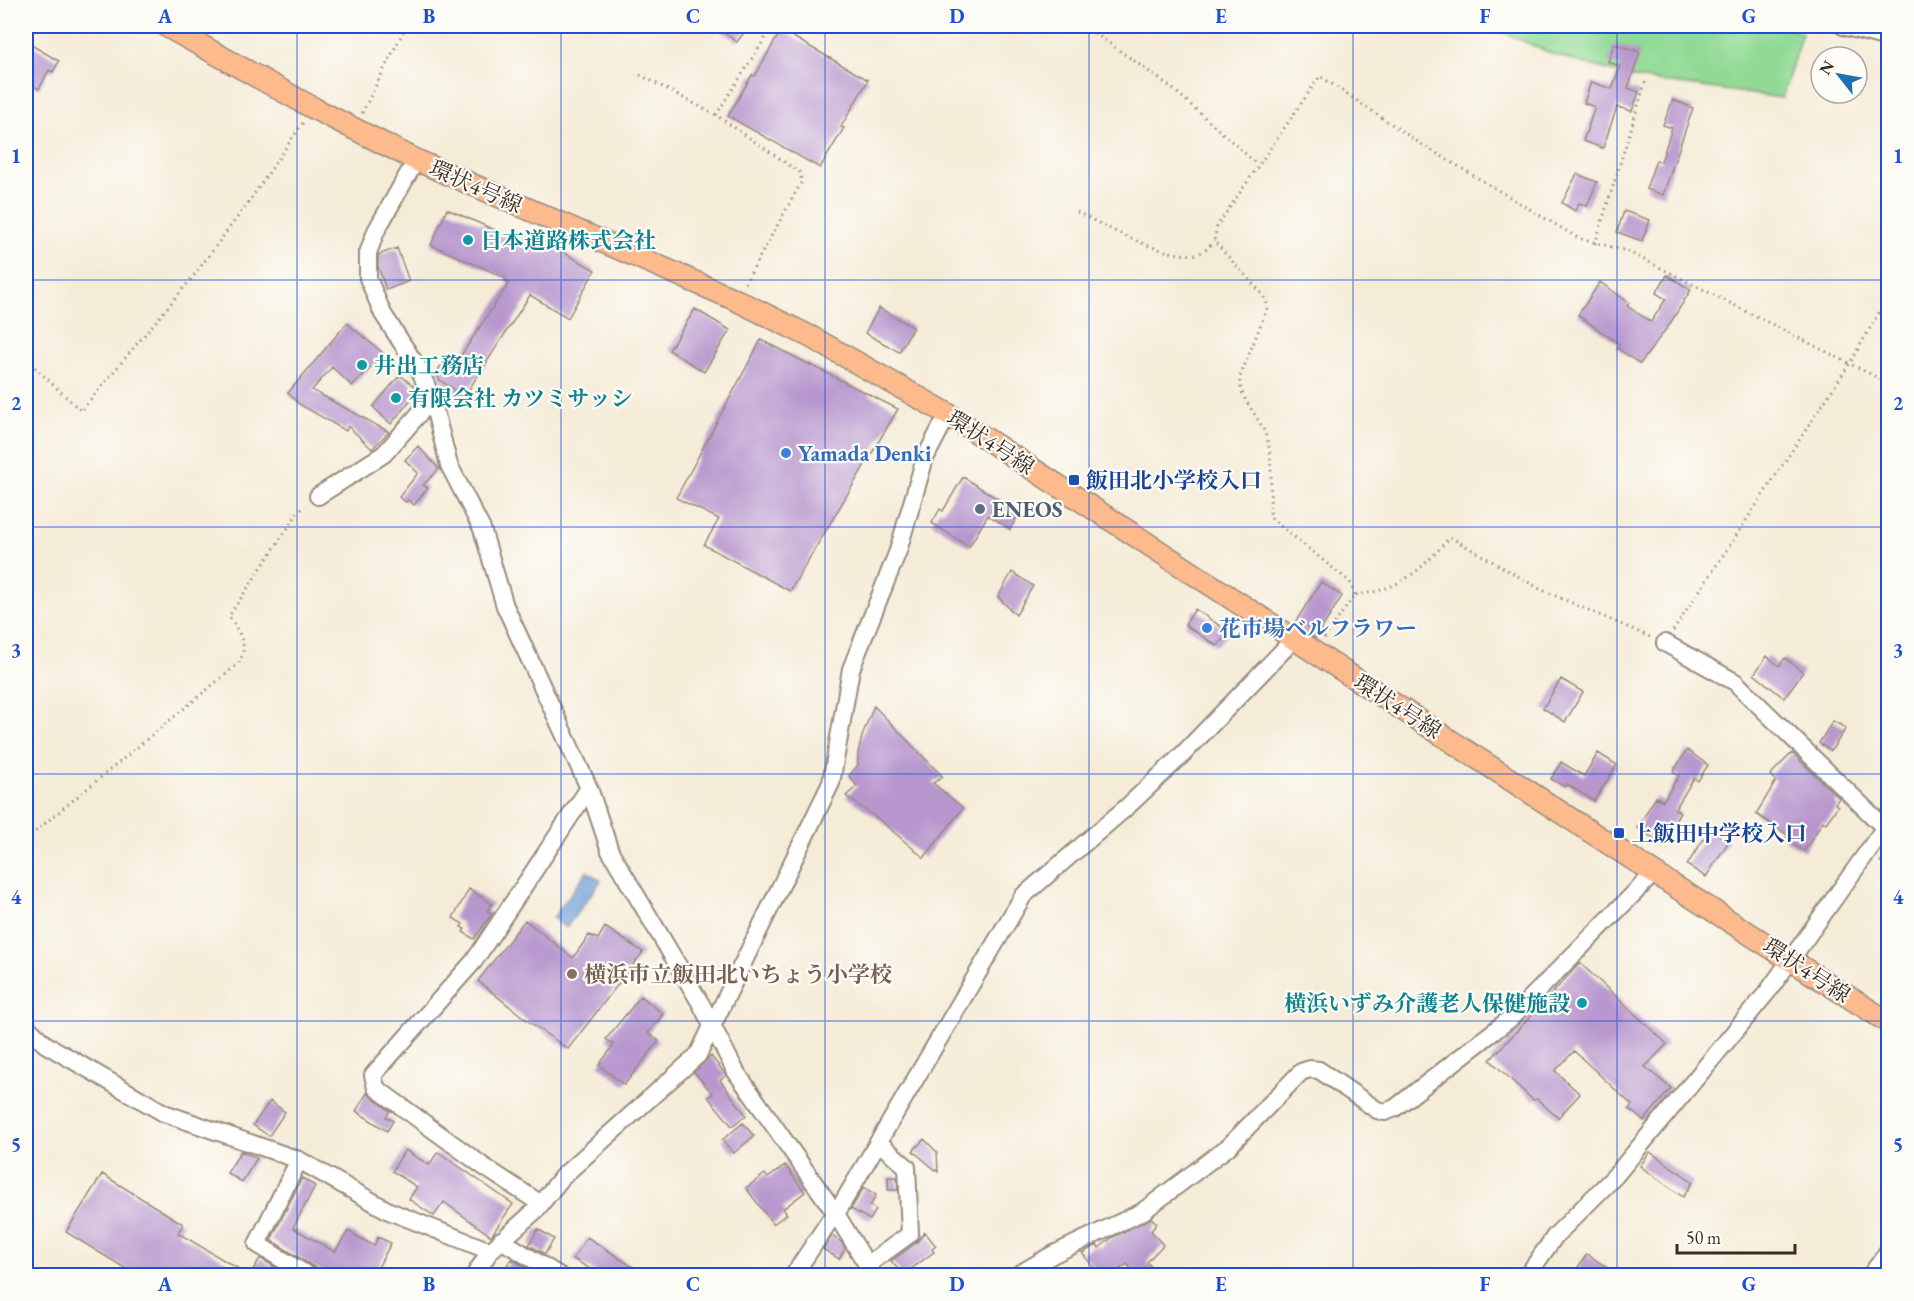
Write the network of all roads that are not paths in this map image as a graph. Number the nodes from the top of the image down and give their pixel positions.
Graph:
1 (166, 26) edge
2 (1843, 26) edge
3 (1888, 38) edge
4 (416, 160) junction
5 (432, 399) junction
6 (948, 414) junction
7 (318, 496) road end
8 (1294, 639) junction
9 (1665, 643) road end
10 (589, 788) junction
11 (1887, 826) edge
12 (1654, 873) junction
13 (1790, 959) junction
14 (1888, 1022) edge
15 (26, 1026) edge
16 (713, 1026) junction
17 (878, 1142) junction
18 (299, 1160) junction
19 (541, 1204) junction
20 (836, 1214) junction
21 (496, 1246) junction
22 (1888, 1252) edge
23 (871, 1270) edge
24 (309, 1275) edge
25 (474, 1275) edge
26 (560, 1275) edge
27 (793, 1275) edge
28 (1016, 1275) edge
29 (1527, 1275) edge
30 (1870, 1275) edge

1 - 4 main road, 環状4号線
2 - 3 street
4 - 5 street
4 - 6 main road, 環状4号線
5 - 7 street
5 - 10 street
6 - 8 main road, 環状4号線
6 - 16 street
8 - 12 main road, 環状4号線
8 - 17 street
9 - 11 street
10 - 16 street
10 - 19 street
11 - 13 street
12 - 13 main road, 環状4号線
12 - 28 street
13 - 14 main road, 環状4号線
13 - 29 street
15 - 18 street
16 - 19 street
16 - 20 street
17 - 20 street
17 - 23 street
18 - 21 street
18 - 24 street
19 - 21 street
20 - 23 street
20 - 27 street
21 - 25 street
21 - 26 street
22 - 30 street

